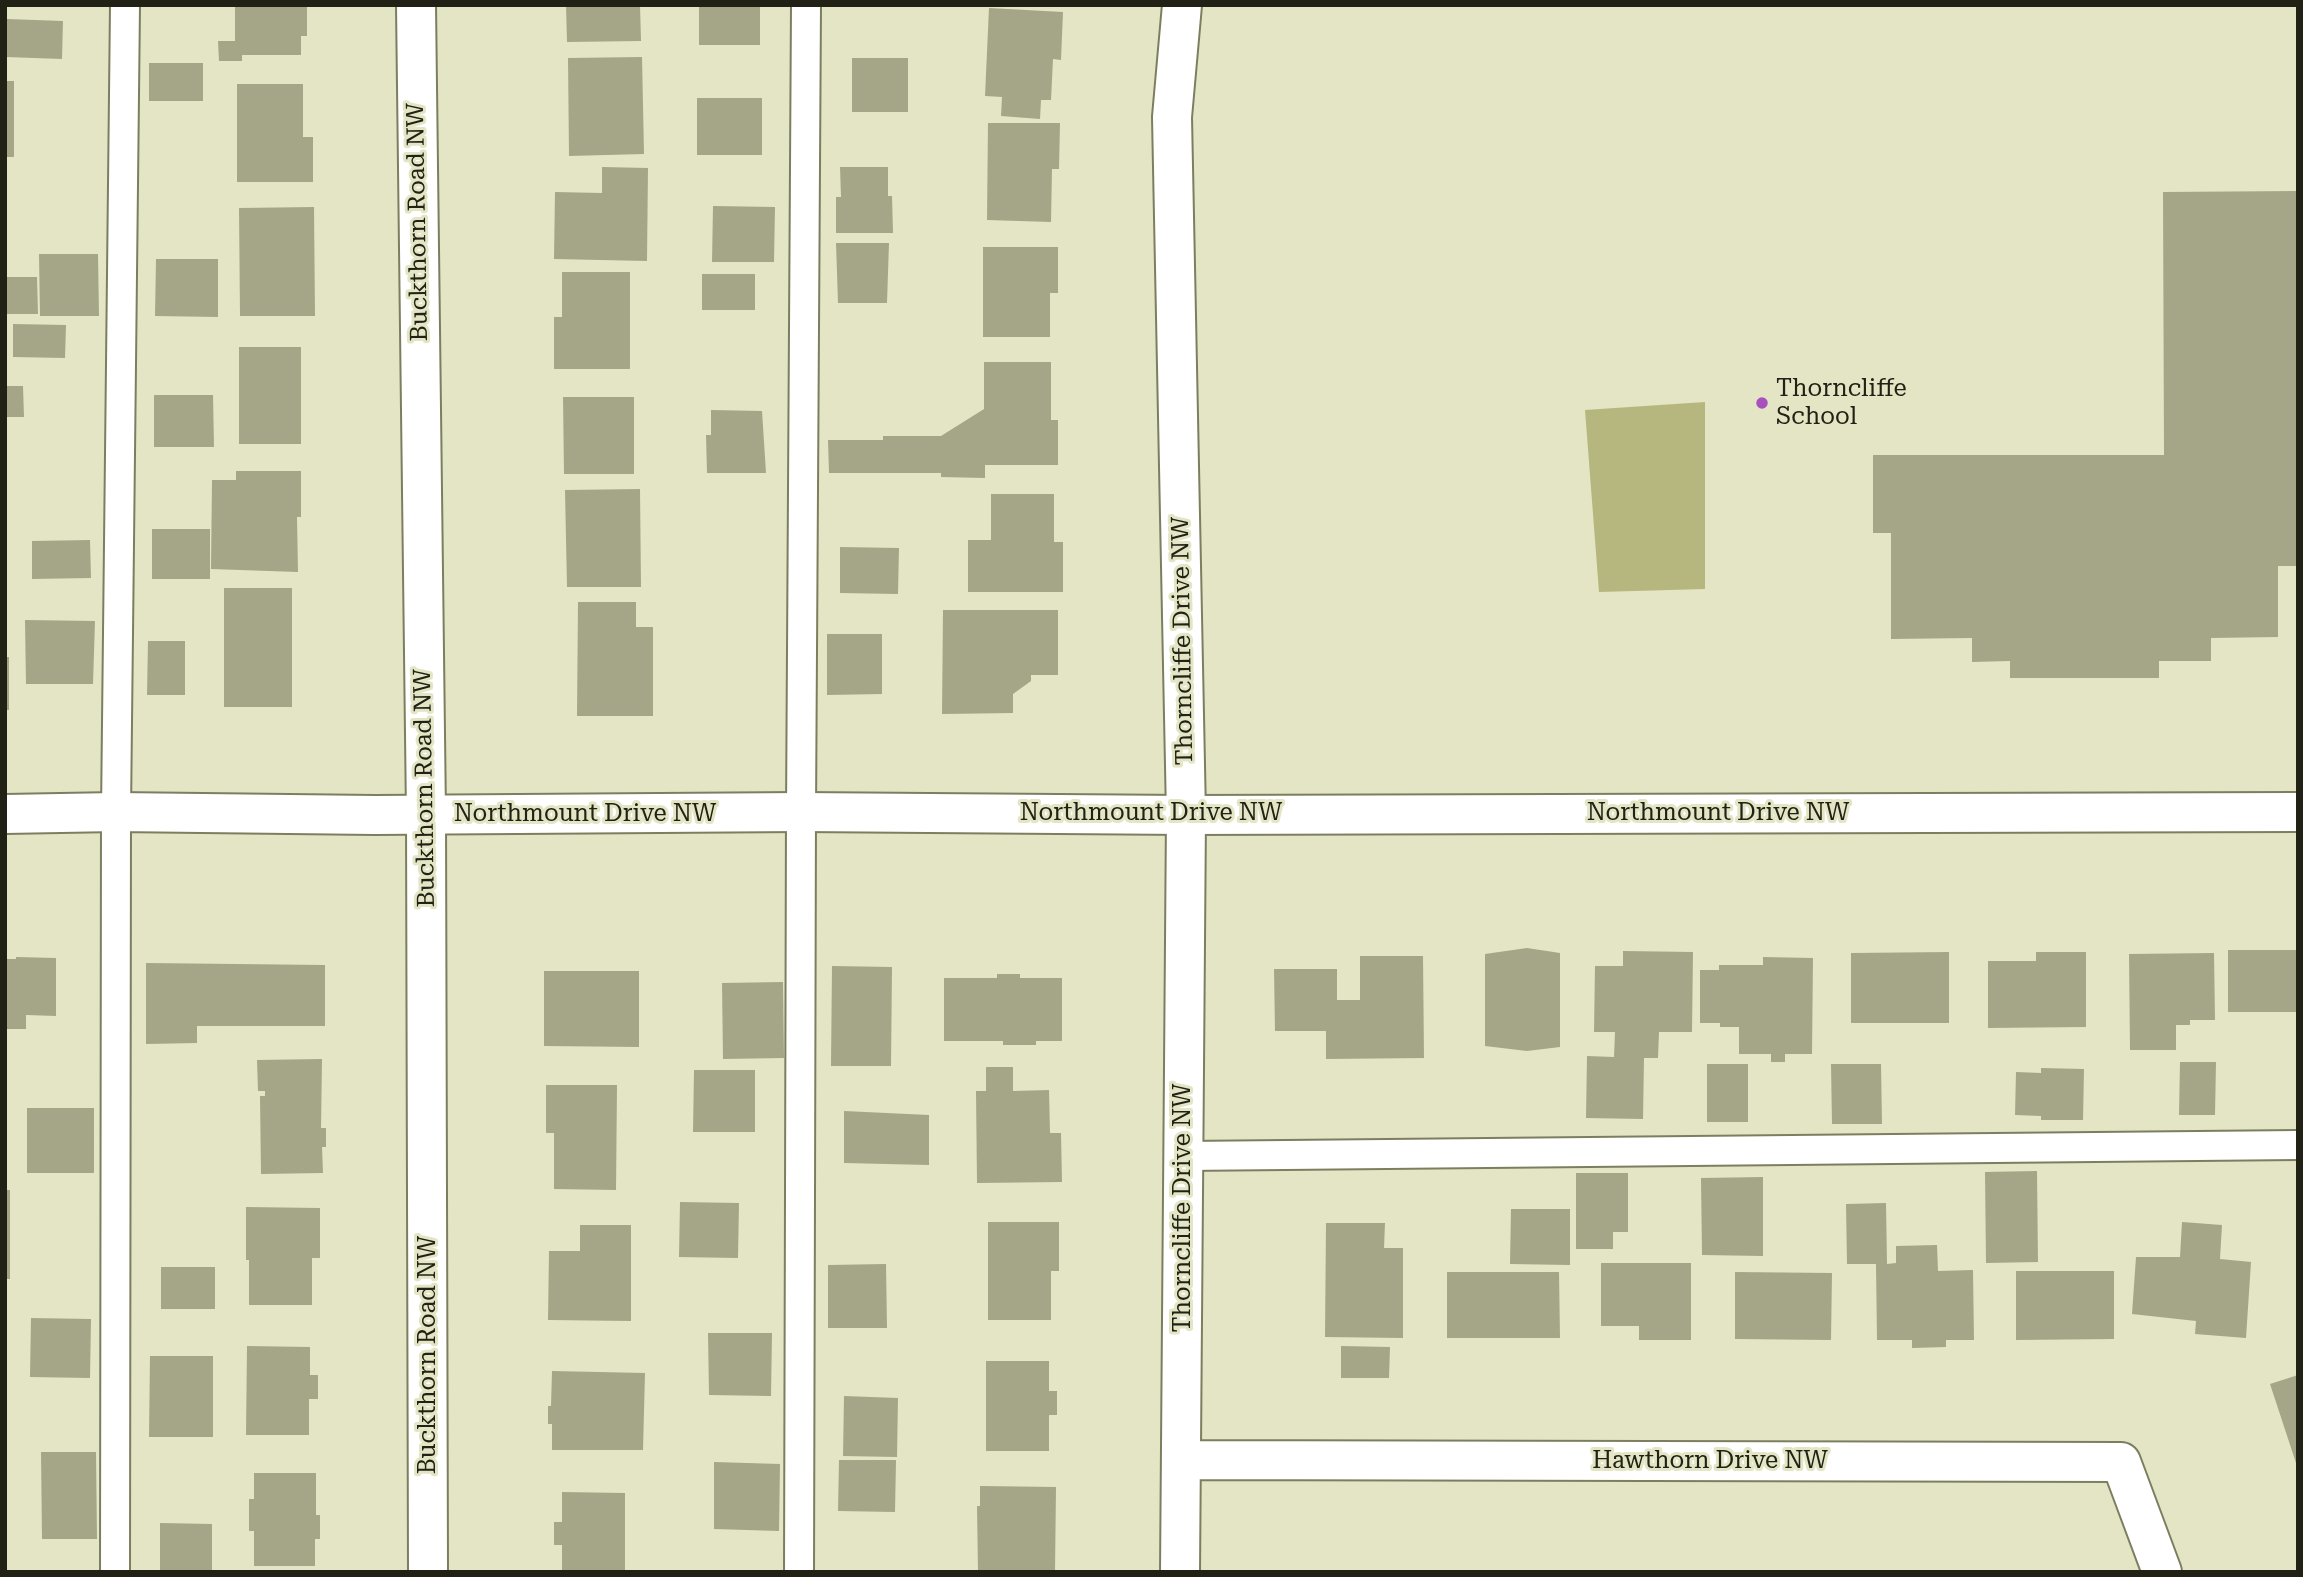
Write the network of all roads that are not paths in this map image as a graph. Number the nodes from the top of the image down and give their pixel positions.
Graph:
1 (125, 5) edge
2 (416, 5) edge
3 (806, 5) edge
4 (1182, 5) edge
5 (116, 812) junction
6 (801, 812) junction
7 (2298, 813) edge
8 (5, 814) edge
9 (426, 814) junction
10 (1186, 814) junction
11 (2298, 1144) edge
12 (1184, 1156) junction
13 (1181, 1460) junction
14 (115, 1572) edge
15 (428, 1572) edge
16 (799, 1572) edge
17 (1181, 1572) edge
18 (2162, 1572) edge

1 - 5 lane
2 - 9 street, Buckthorn Road NW
3 - 6 lane
4 - 10 street, Thorncliffe Drive NW
5 - 8 street, Northmount Drive NW
5 - 9 street, Northmount Drive NW
5 - 14 lane
6 - 9 street, Northmount Drive NW
6 - 10 street, Northmount Drive NW
6 - 16 lane
7 - 10 street, Northmount Drive NW
9 - 15 street, Buckthorn Road NW
10 - 12 street, Thorncliffe Drive NW
11 - 12 lane
12 - 13 street, Thorncliffe Drive NW
13 - 17 street, Thorncliffe Drive NW
13 - 18 street, Hawthorn Drive NW

